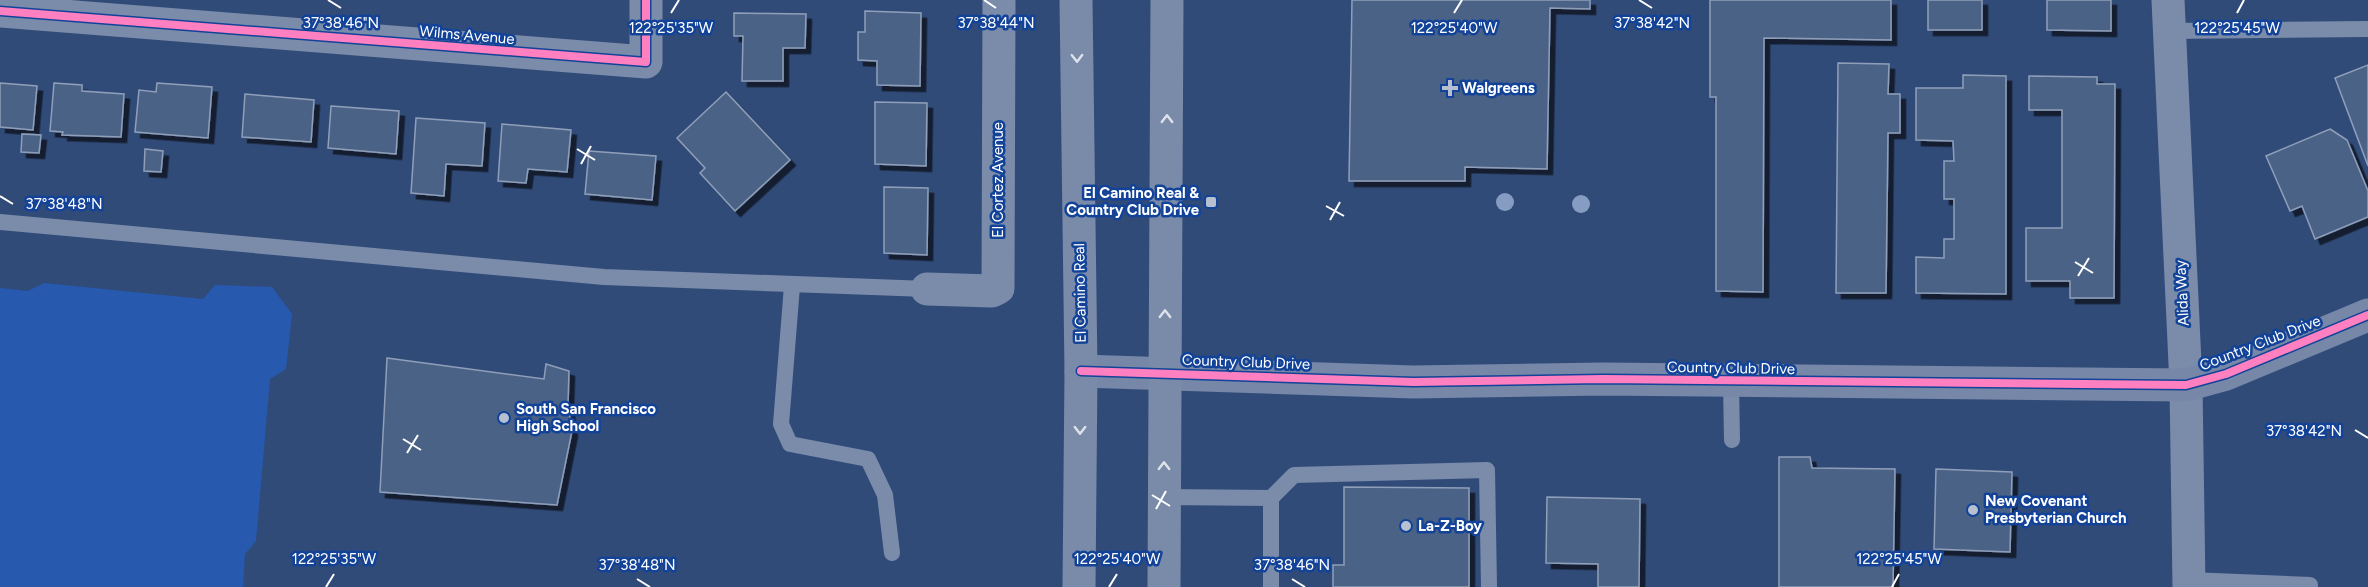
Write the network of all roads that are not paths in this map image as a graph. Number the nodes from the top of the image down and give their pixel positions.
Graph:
1 (646, 0) edge
2 (999, 0) edge
3 (1076, 0) edge
4 (1167, 0) edge
5 (0, 11) edge
6 (2168, 15) edge
7 (2368, 29) edge
8 (0, 222) edge
9 (792, 286) junction
10 (927, 289) joint
11 (2368, 315) edge
12 (1081, 371) junction
13 (1165, 372) junction
14 (1731, 382) junction
15 (2186, 386) junction
16 (1732, 440) dead end
17 (1164, 497) junction
18 (1271, 498) junction
19 (892, 553) dead end
20 (2189, 584) edge
21 (2310, 585) dead end
22 (1079, 587) edge
23 (1164, 587) edge
24 (1271, 587) edge
25 (1489, 587) edge

1 - 5 street, Wilms Avenue
2 - 10 street, El Cortez Avenue
3 -> 12 main road, El Camino Real
13 -> 4 main road
6 - 7 lane
6 - 15 street, Alida Way
8 - 9 lane
9 - 10 lane
9 - 19 lane
11 - 15 street, Country Club Drive
12 - 13 street, Country Club Drive
12 -> 22 main road, El Camino Real
13 - 14 street, Country Club Drive
17 -> 13 main road
14 - 15 street, Country Club Drive
14 - 16 lane
15 - 20 street, Alida Way
17 - 18 lane
17 - 23 main road
18 - 24 lane
18 - 25 lane
20 - 21 lane

